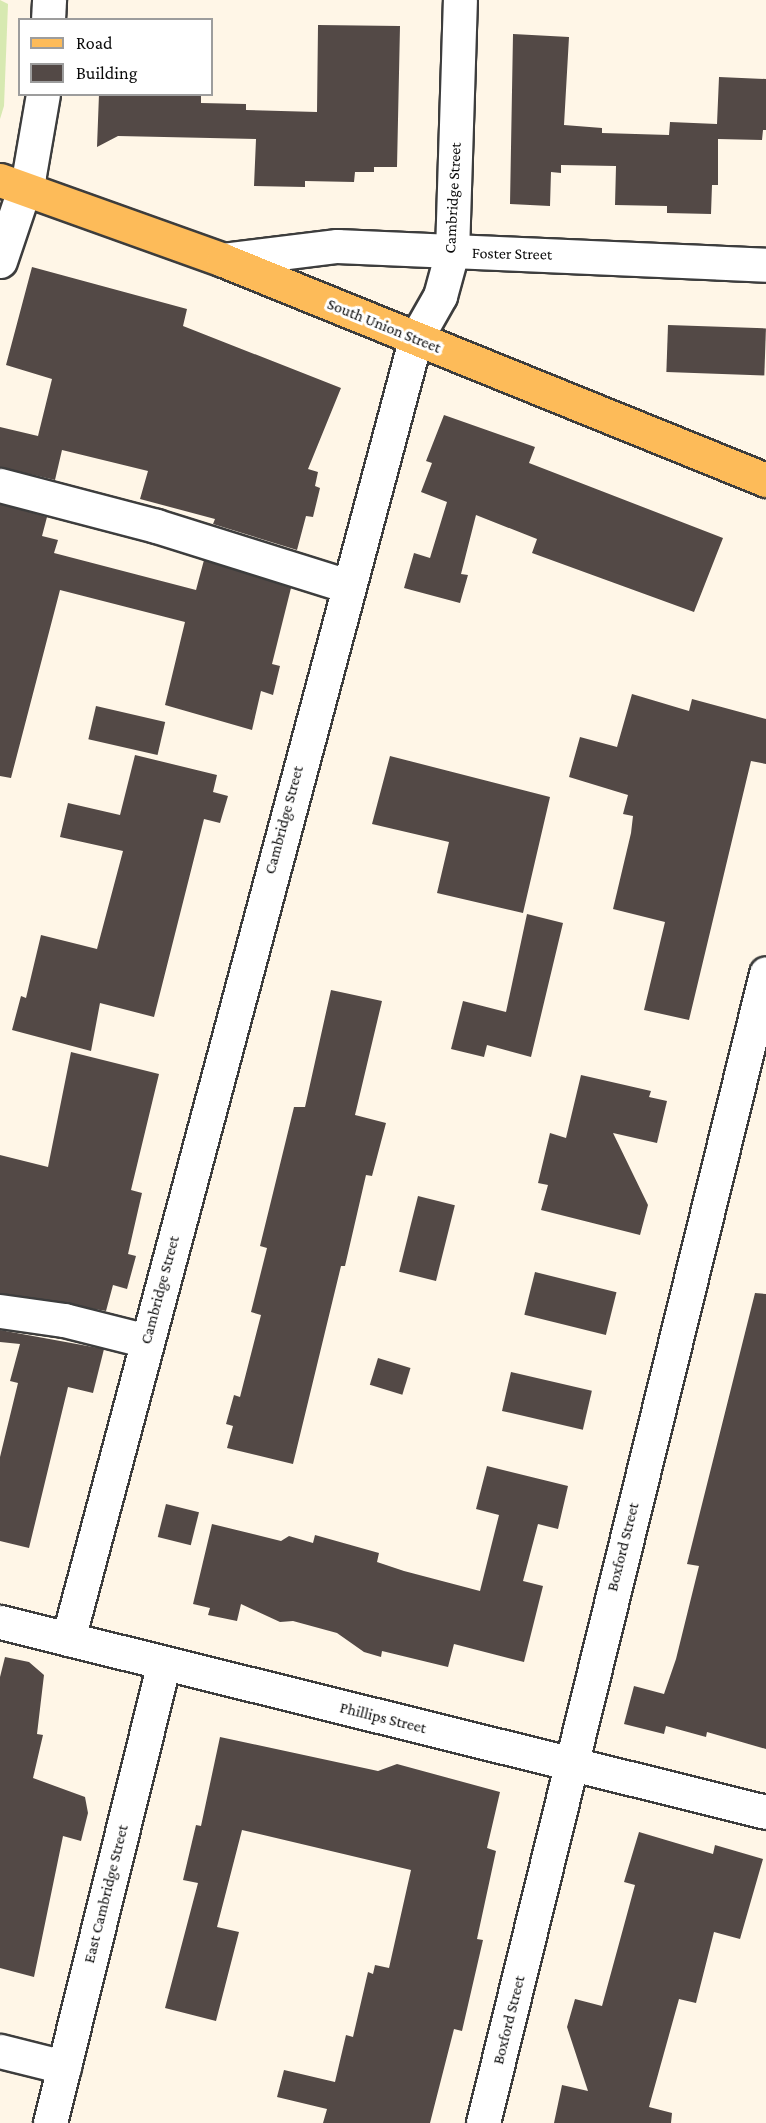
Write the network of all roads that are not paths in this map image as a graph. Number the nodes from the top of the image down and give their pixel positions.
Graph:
1 (49, 0) edge
2 (460, 0) edge
3 (48, 18) edge
4 (42, 96) edge
5 (12, 184) edge
6 (452, 252) junction
7 (223, 260) junction
8 (0, 261) edge
9 (766, 265) edge
10 (415, 340) junction
11 (766, 480) edge
12 (0, 485) edge
13 (348, 586) junction
14 (766, 973) edge
15 (0, 1311) edge
16 (147, 1341) junction
17 (0, 1623) edge
18 (68, 1639) junction
19 (162, 1665) junction
20 (571, 1764) junction
21 (766, 1812) edge
22 (0, 2051) edge
23 (64, 2067) junction
24 (50, 2123) edge
25 (483, 2123) edge

1 - 3 street
2 - 6 street, Cambridge Street
4 - 5 street
5 - 7 main road, South Union Street
5 - 8 street
6 - 7 street, Foster Street
6 - 9 street, Foster Street
6 - 10 street, Cambridge Street
7 - 10 main road, South Union Street
10 - 11 main road, South Union Street
10 - 13 street, Cambridge Street
12 - 13 street
13 - 16 street, Cambridge Street
14 - 20 street, Boxford Street
15 - 16 street
16 - 18 street, Cambridge Street
17 - 18 street, Phillips Street
18 - 19 street, Phillips Street
19 - 20 street, Phillips Street
19 - 23 street, East Cambridge Street
20 - 21 street, Phillips Street
20 - 25 street, Boxford Street
22 - 23 street
23 - 24 street, East Cambridge Street

